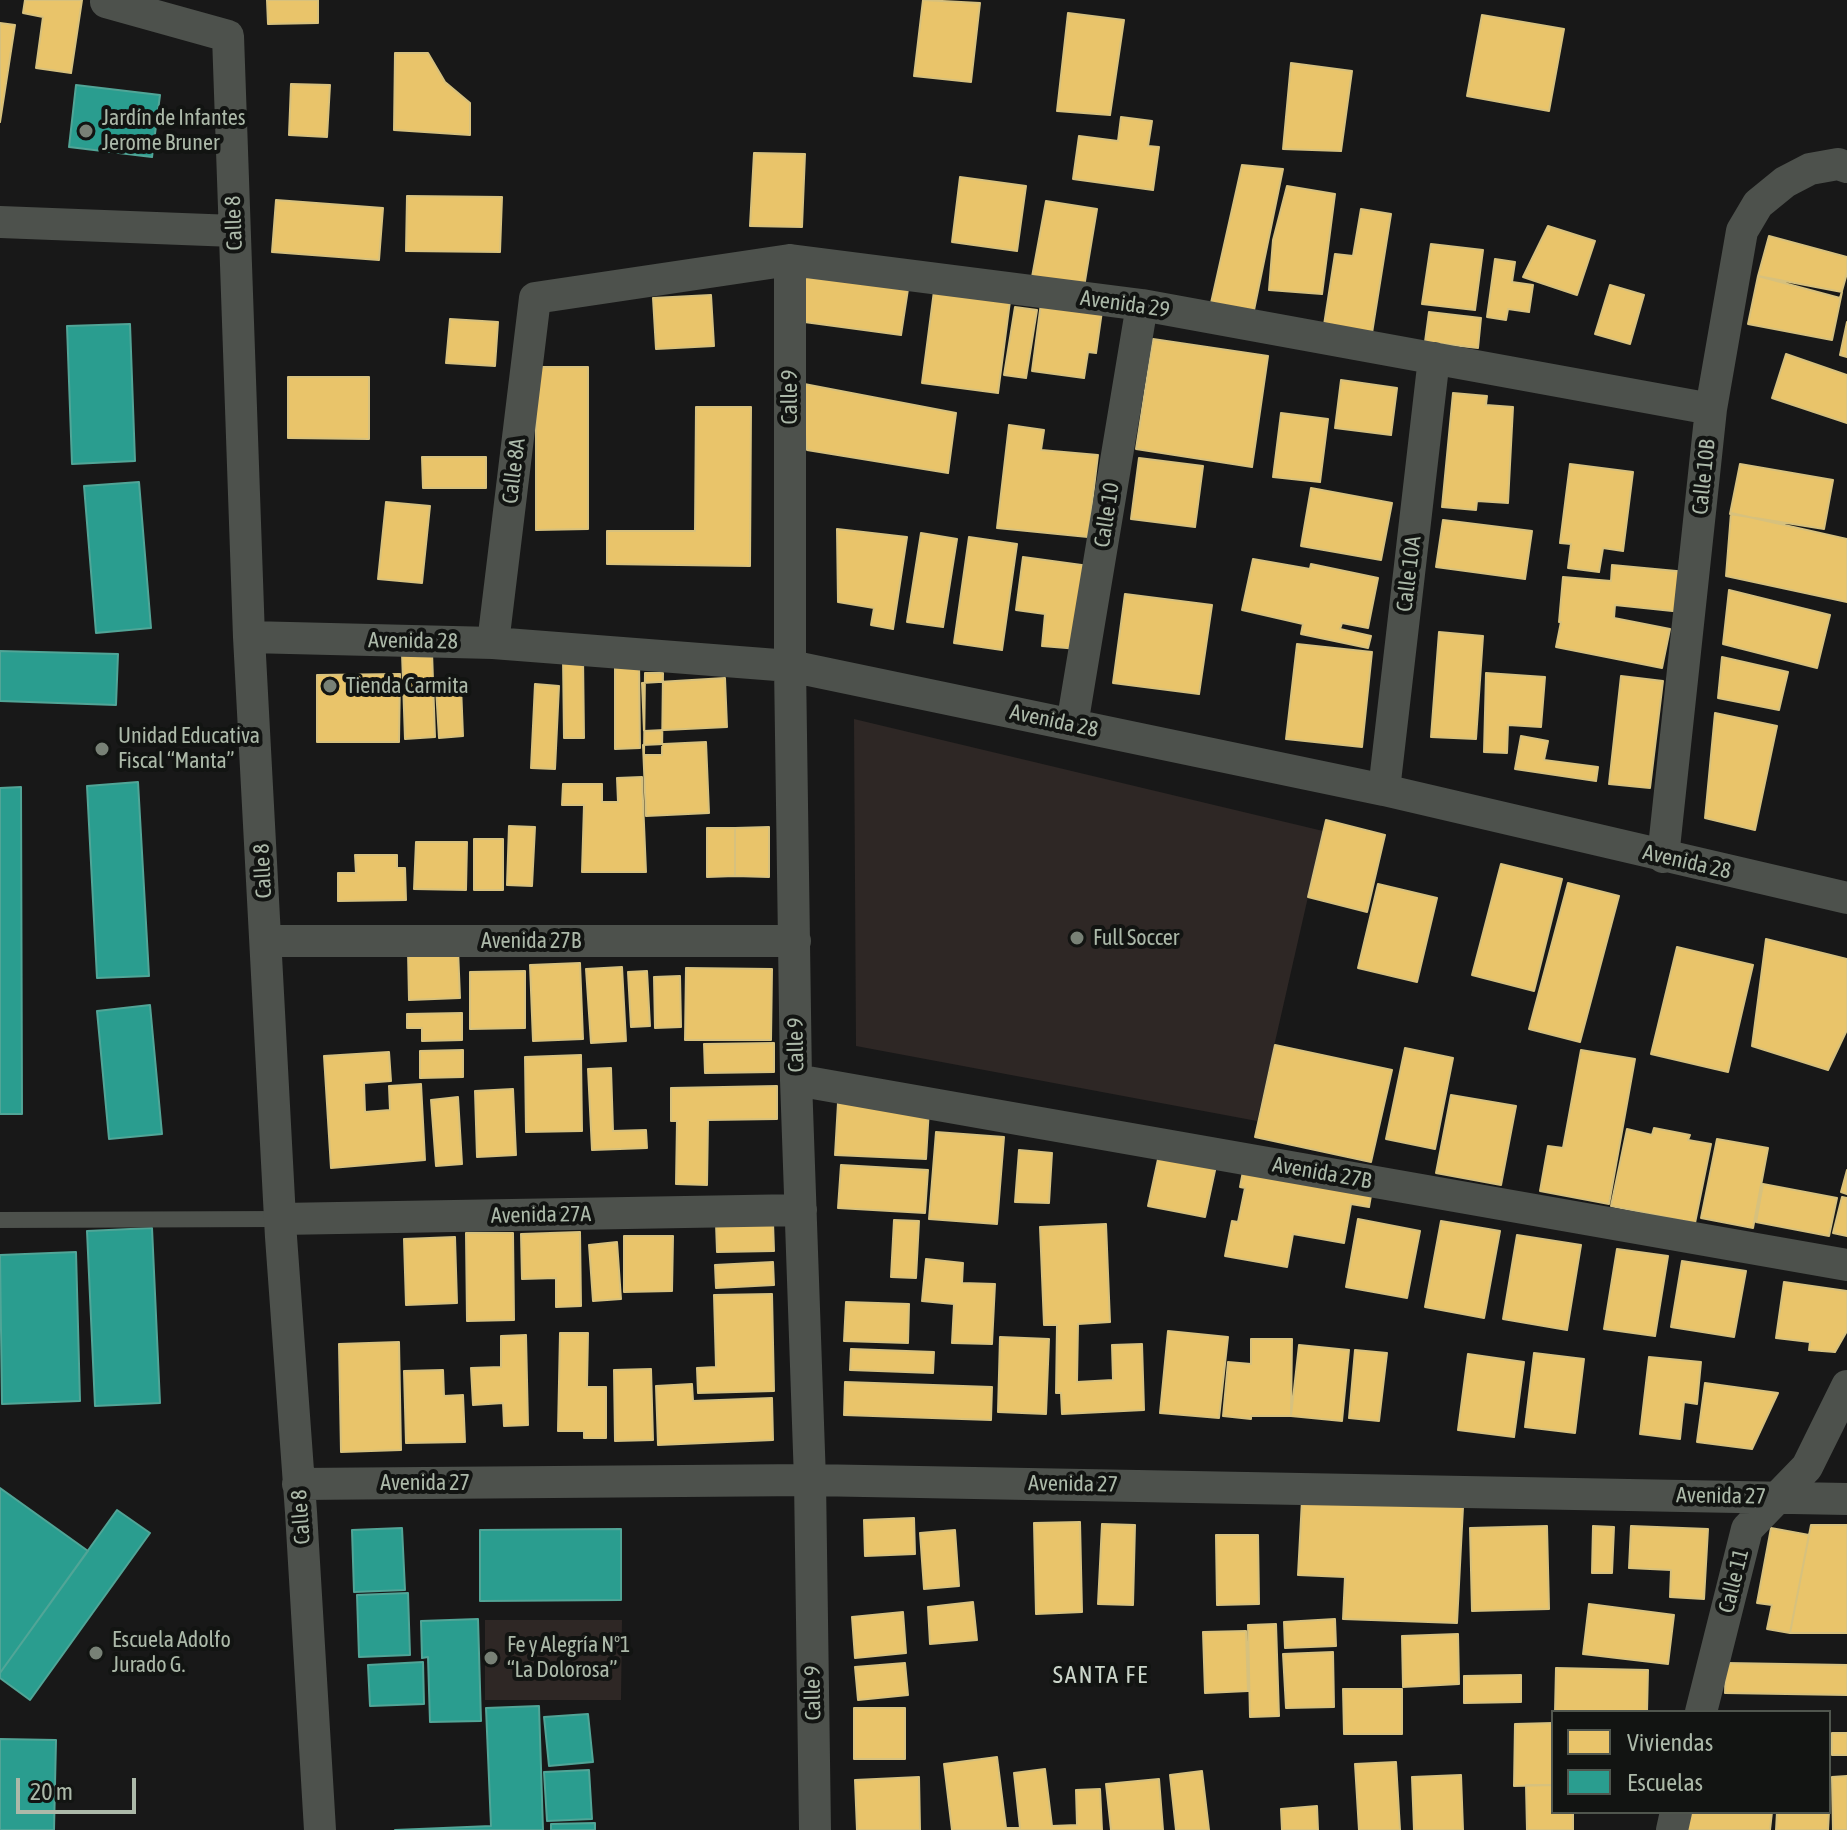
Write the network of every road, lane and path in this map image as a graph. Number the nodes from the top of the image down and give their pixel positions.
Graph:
1 (106, 2) dead end
2 (1847, 167) edge
3 (0, 222) edge
4 (234, 231) junction
5 (790, 260) junction
6 (535, 298) joint
7 (1142, 305) junction
8 (1434, 358) junction
9 (1711, 409) junction
10 (249, 637) junction
11 (493, 643) junction
12 (790, 666) junction
13 (1072, 725) junction
14 (1384, 790) junction
15 (1663, 857) junction
16 (1847, 898) edge
17 (267, 941) junction
18 (795, 941) junction
19 (796, 1080) junction
20 (801, 1210) junction
21 (280, 1219) junction
22 (0, 1220) edge
23 (1847, 1265) edge
24 (1847, 1386) edge
25 (810, 1480) junction
26 (298, 1484) junction
27 (1780, 1497) junction
28 (1847, 1499) edge
29 (1702, 1710) edge
30 (320, 1830) edge
31 (815, 1830) edge

1 - 4 street, Calle 8
2 - 9 street, Calle 10B
3 - 4 street
4 - 10 street, Calle 8
5 - 6 street, Avenida 29
5 - 7 street, Avenida 29
5 - 12 street, Calle 9
6 - 11 street, Calle 8A
7 - 8 street, Avenida 29
7 - 13 street, Calle 10
8 - 9 street, Avenida 29
8 - 14 street, Calle 10A
9 - 15 street, Calle 10B
10 - 11 street, Avenida 28
10 - 17 street, Calle 8
11 - 12 street, Avenida 28
12 - 13 street, Avenida 28
12 - 18 street, Calle 9
13 - 14 street, Avenida 28
14 - 15 street, Avenida 28
15 - 16 street, Avenida 28
17 - 18 street, Avenida 27B
17 - 21 street, Calle 8
18 - 19 street, Calle 9
19 - 20 street, Calle 9
19 - 23 street, Avenida 27B
20 - 21 street, Avenida 27A
20 - 25 street, Calle 9
21 - 22 lane
21 - 26 street, Calle 8
24 - 27 street, Calle 11
25 - 26 street, Avenida 27
25 - 27 street, Avenida 27
25 - 31 street, Calle 9
26 - 30 street, Calle 8
27 - 28 street, Avenida 27
27 - 29 street, Calle 11

